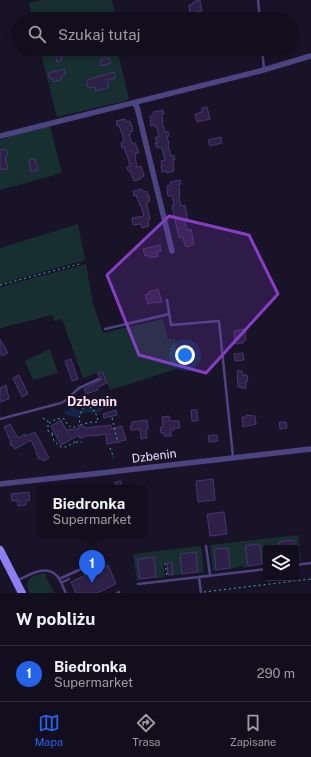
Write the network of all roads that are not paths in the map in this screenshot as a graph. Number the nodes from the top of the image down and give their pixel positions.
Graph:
1 (258, 0) edge
2 (259, 12) edge
3 (263, 56) edge
4 (311, 56) edge
5 (264, 69) junction
6 (134, 103) junction
7 (0, 136) edge
8 (172, 251) dead end
9 (167, 300) dead end
10 (169, 314) junction
11 (105, 329) dead end
12 (99, 379) dead end
13 (0, 419) edge
14 (311, 449) edge
15 (233, 458) junction
16 (0, 484) edge
17 (206, 546) dead end
18 (0, 550) edge
19 (99, 561) dead end
20 (311, 563) edge
21 (299, 565) edge
22 (263, 569) edge
23 (210, 575) junction
24 (199, 576) junction
25 (59, 579) junction
26 (69, 579) dead end
27 (16, 582) junction
28 (61, 583) junction
29 (138, 584) dead end
30 (22, 593) edge
31 (66, 593) edge
32 (201, 593) edge

1 - 2 lane
3 - 5 lane
4 - 5 street
5 - 6 street
6 - 7 street
6 - 8 street
9 - 10 lane
10 - 11 lane
10 - 15 lane
12 - 13 lane
14 - 15 street, Dzbenin
15 - 16 street, Dzbenin
17 - 23 lane
18 - 27 street
19 - 25 lane
20 - 21 lane
22 - 23 lane
23 - 24 lane
24 - 29 lane
24 - 32 lane
25 - 27 lane
25 - 28 lane
26 - 28 lane
27 - 30 street
28 - 31 lane

